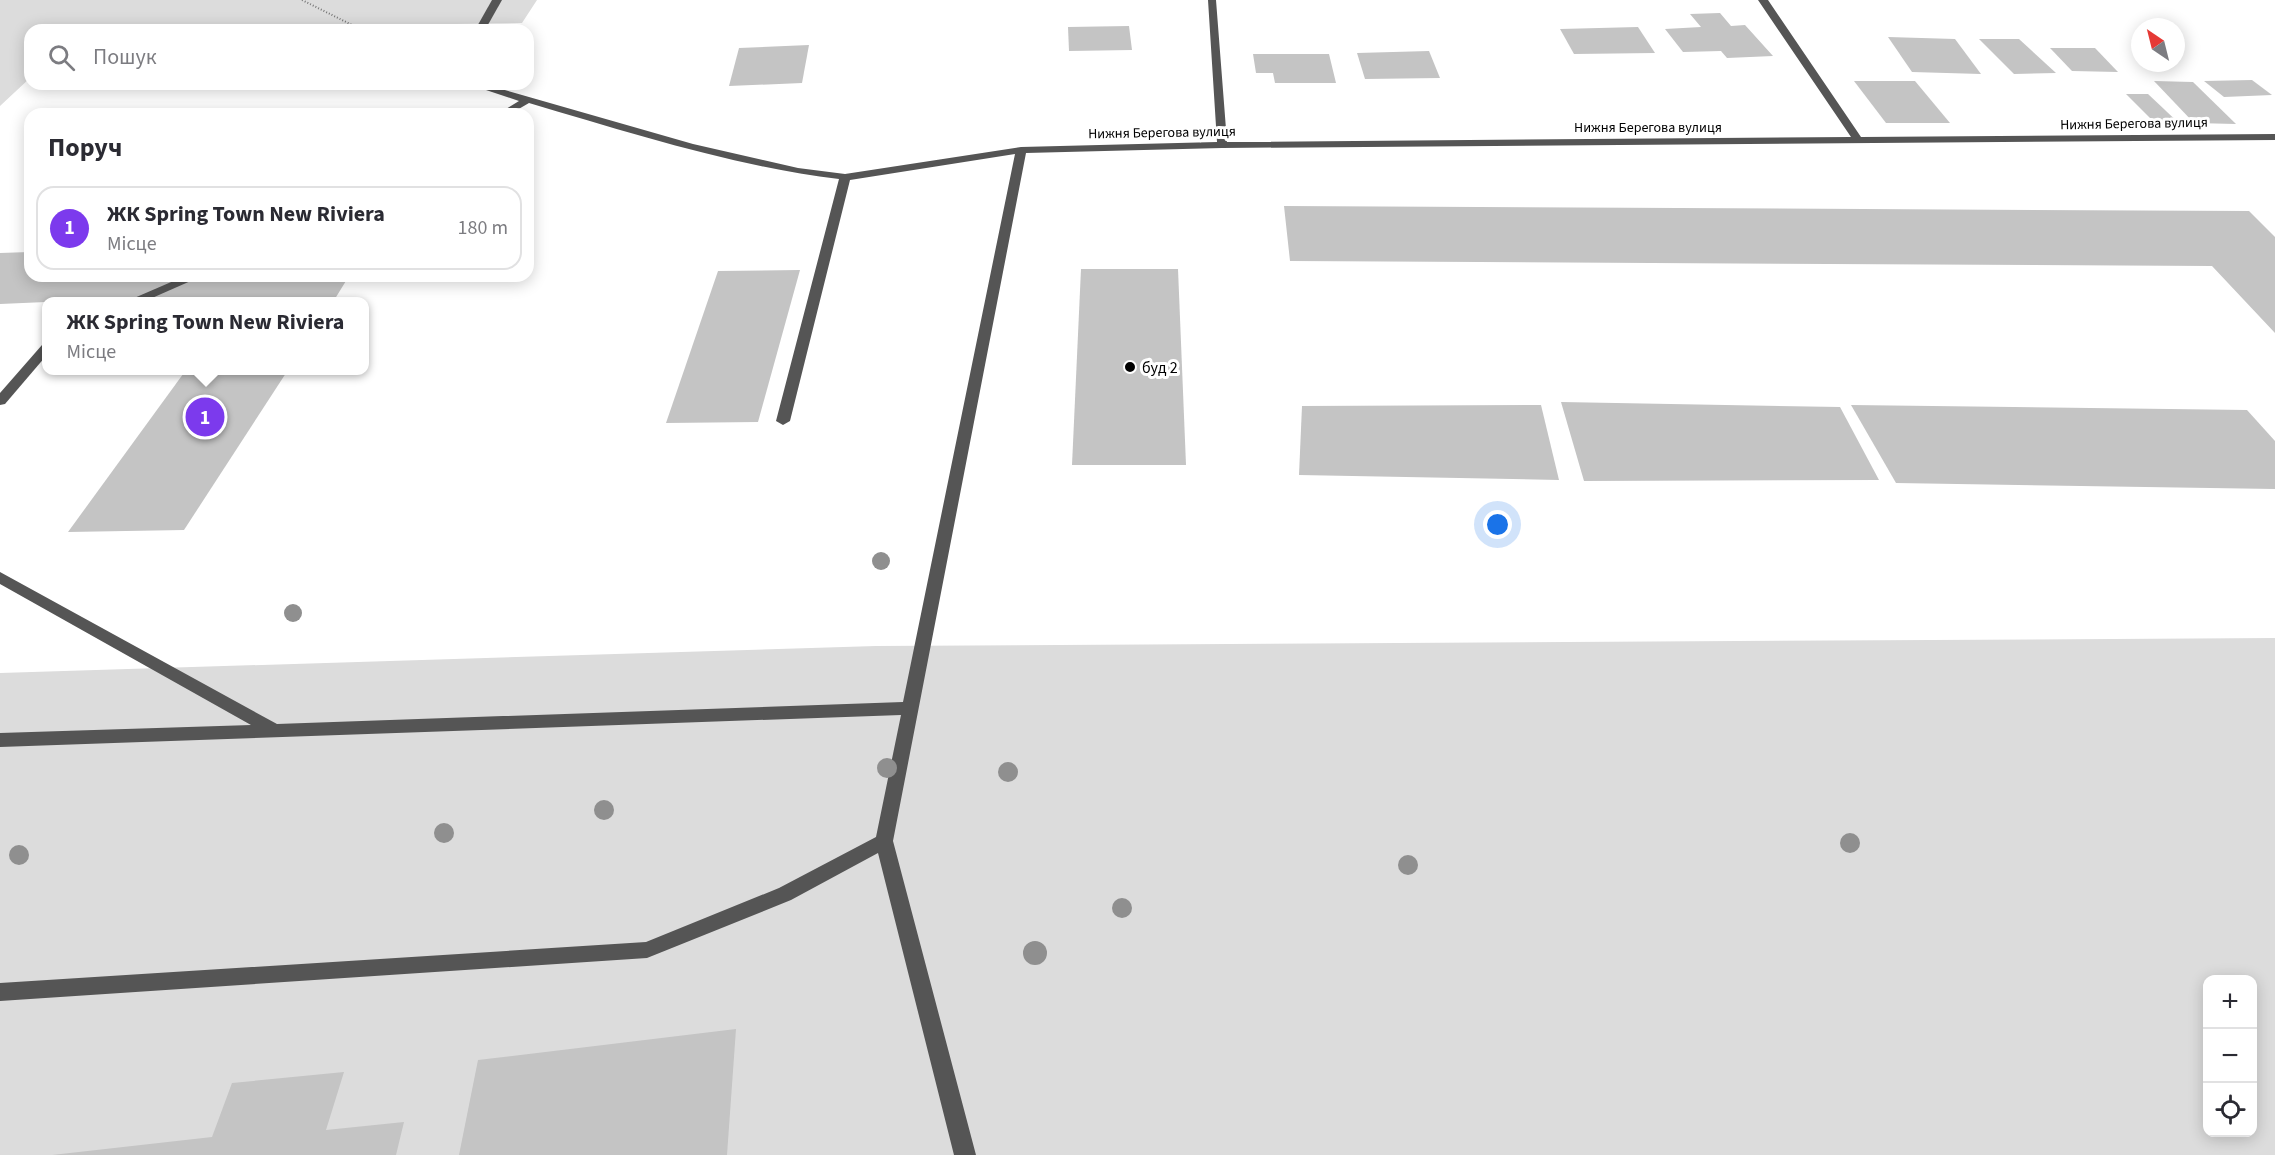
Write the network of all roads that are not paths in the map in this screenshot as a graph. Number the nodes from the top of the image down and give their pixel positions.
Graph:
1 (497, 0) edge
2 (1212, 0) edge
3 (1763, 0) edge
4 (483, 24) edge
5 (492, 90) edge
6 (526, 101) junction
7 (514, 108) edge
8 (2275, 137) edge
9 (1859, 141) junction
10 (1222, 145) junction
11 (1021, 150) junction
12 (845, 177) junction
13 (181, 282) edge
14 (144, 297) edge
15 (42, 353) edge
16 (0, 401) edge
17 (783, 421) dead end
18 (0, 577) edge
19 (910, 708) junction
20 (276, 731) junction
21 (0, 740) edge
22 (884, 841) junction
23 (0, 992) edge
24 (965, 1155) edge

1 - 4 street
2 - 10 street
3 - 9 street
5 - 6 street, Нижня Берегова вулиця
6 - 7 street
6 - 12 street, Нижня Берегова вулиця
8 - 9 street, Нижня Берегова вулиця
9 - 10 street, Нижня Берегова вулиця
10 - 11 street, Нижня Берегова вулиця
11 - 12 street, Нижня Берегова вулиця
11 - 19 street
12 - 17 street
13 - 14 street
15 - 16 street
18 - 20 street
19 - 20 street
19 - 22 street
20 - 21 street
22 - 23 street
22 - 24 street

